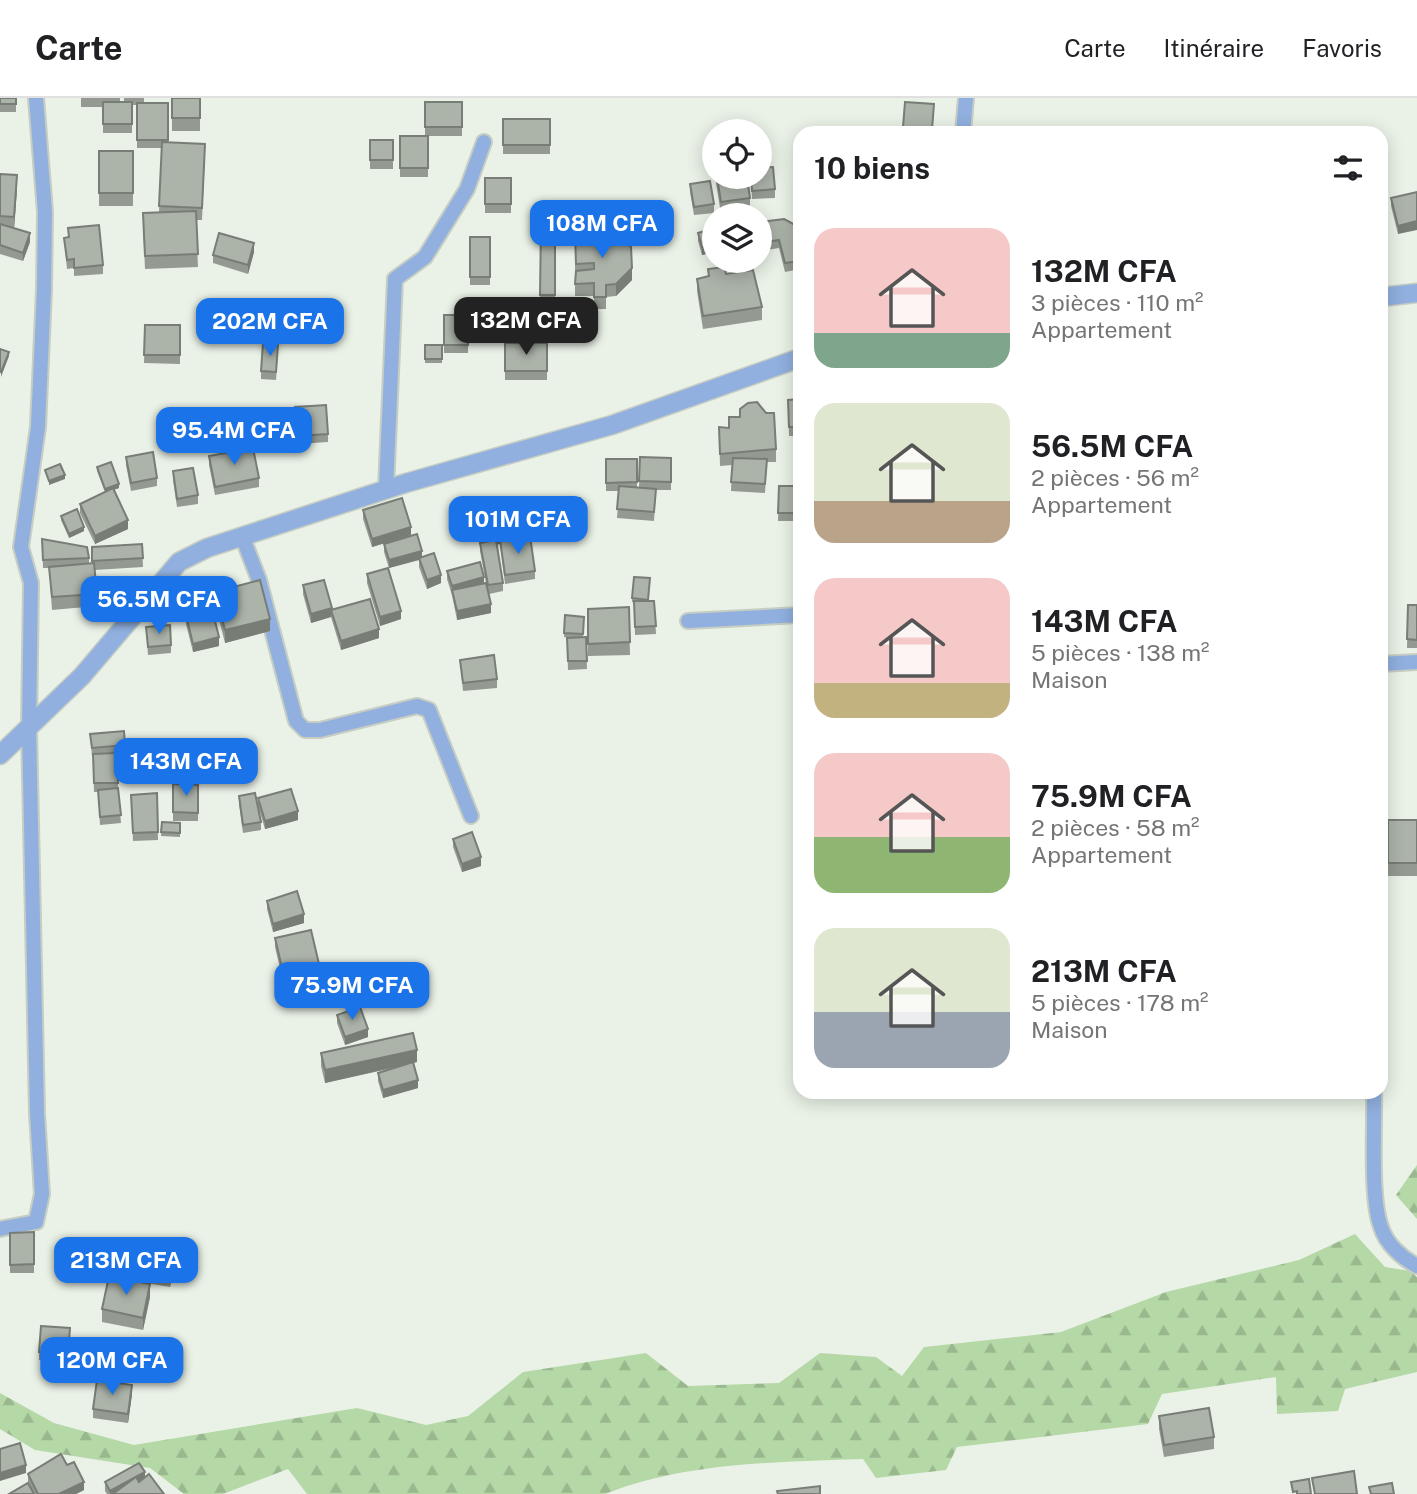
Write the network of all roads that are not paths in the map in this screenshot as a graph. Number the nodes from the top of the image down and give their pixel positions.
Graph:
1 (36, 98) edge
2 (966, 98) edge
3 (964, 126) edge
4 (484, 142) dead end
5 (1417, 293) edge
6 (1388, 296) edge
7 (793, 360) edge
8 (386, 489) junction
9 (242, 536) junction
10 (793, 615) edge
11 (688, 621) dead end
12 (1417, 662) edge
13 (1388, 664) edge
14 (29, 727) junction
15 (0, 755) edge
16 (471, 816) dead end
17 (1374, 1099) edge
18 (0, 1229) edge
19 (1417, 1266) edge

1 - 14 street
2 - 3 street
4 - 8 street
5 - 6 street
7 - 8 street
8 - 9 street
9 - 14 street
9 - 16 street
10 - 11 street
12 - 13 street
14 - 15 street
14 - 18 street
17 - 19 street

